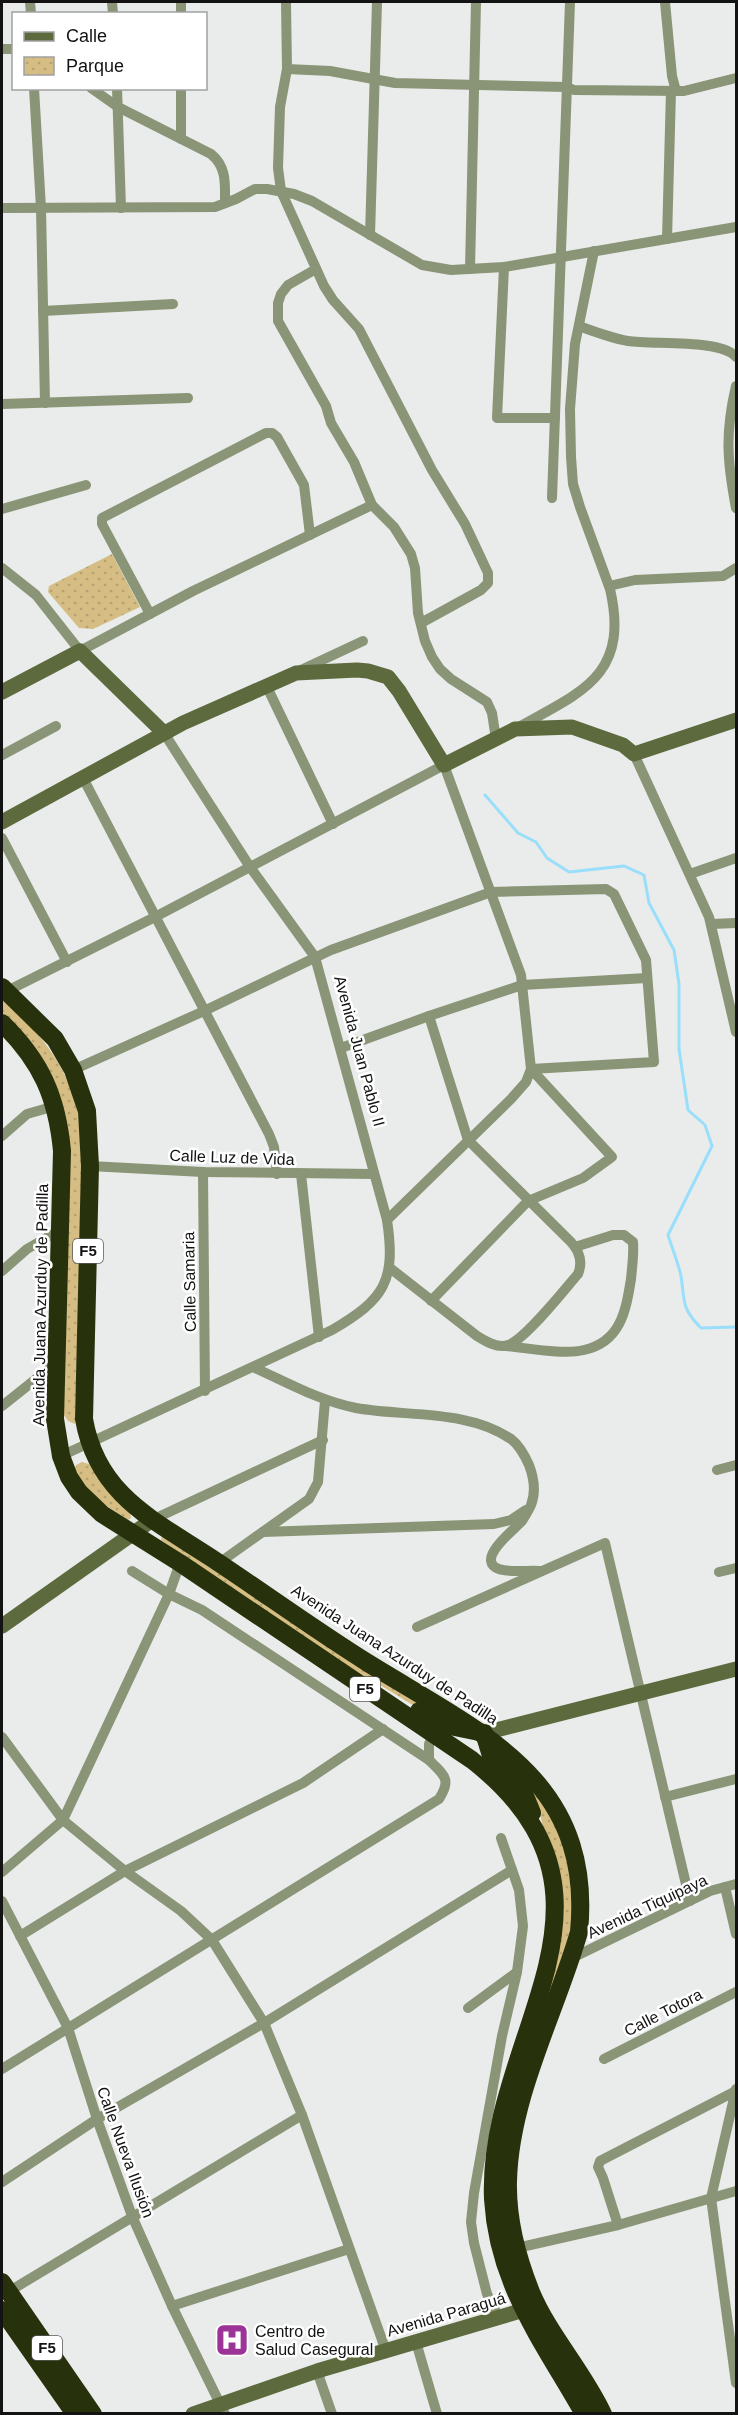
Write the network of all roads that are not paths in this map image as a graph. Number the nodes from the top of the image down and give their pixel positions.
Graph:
1 (286, 2) edge
2 (377, 2) edge
3 (476, 2) edge
4 (570, 2) edge
5 (665, 2) edge
6 (287, 69) junction
7 (736, 78) edge
8 (375, 79) junction
9 (474, 85) junction
10 (567, 87) junction
11 (34, 90) edge
12 (94, 90) edge
13 (117, 90) edge
14 (181, 90) edge
15 (674, 91) junction
16 (118, 107) junction
17 (181, 139) junction
18 (281, 191) junction
19 (225, 203) junction
20 (2, 208) edge
21 (41, 208) junction
22 (121, 208) junction
23 (736, 227) edge
24 (370, 235) junction
25 (667, 239) junction
26 (594, 251) junction
27 (562, 257) junction
28 (504, 267) junction
29 (316, 268) junction
30 (470, 269) junction
31 (173, 304) dead end
32 (43, 311) junction
33 (579, 326) junction
34 (736, 357) edge
35 (736, 386) edge
36 (188, 398) dead end
37 (45, 403) junction
38 (2, 404) edge
39 (555, 417) junction
40 (86, 485) dead end
41 (552, 498) dead end
42 (372, 505) junction
43 (2, 508) edge
44 (736, 508) edge
45 (310, 535) junction
46 (2, 568) edge
47 (736, 568) edge
48 (609, 586) junction
49 (150, 614) junction
50 (421, 623) junction
51 (363, 641) dead end
52 (80, 651) junction
53 (296, 673) junction
54 (267, 687) junction
55 (2, 692) edge
56 (736, 720) edge
57 (56, 726) dead end
58 (514, 729) junction
59 (164, 734) junction
60 (496, 739) junction
61 (634, 754) junction
62 (2, 755) edge
63 (444, 765) junction
64 (83, 778) junction
65 (2, 820) edge
66 (333, 824) junction
67 (2, 838) edge
68 (736, 858) edge
69 (250, 867) junction
70 (690, 874) junction
71 (490, 892) junction
72 (155, 917) junction
73 (736, 923) edge
74 (711, 924) junction
75 (315, 957) junction
76 (67, 962) junction
77 (647, 978) junction
78 (522, 985) junction
79 (4, 989) edge
80 (204, 1011) junction
81 (735, 1013) edge
82 (429, 1016) junction
83 (2, 1023) edge
84 (736, 1032) edge
85 (341, 1048) junction
86 (531, 1069) junction
87 (73, 1070) junction
88 (55, 1106) junction
89 (2, 1136) edge
90 (468, 1140) junction
91 (90, 1166) junction
92 (203, 1172) junction
93 (278, 1174) junction
94 (301, 1174) junction
95 (374, 1174) junction
96 (528, 1201) junction
97 (387, 1220) junction
98 (60, 1230) junction
99 (575, 1247) junction
100 (390, 1268) junction
101 (2, 1271) edge
102 (431, 1300) junction
103 (319, 1337) junction
104 (503, 1346) junction
105 (56, 1363) junction
106 (255, 1368) junction
107 (205, 1391) junction
108 (325, 1401) junction
109 (2, 1406) edge
110 (323, 1440) junction
111 (88, 1442) junction
112 (61, 1456) junction
113 (736, 1465) edge
114 (717, 1470) dead end
115 (529, 1509) junction
116 (152, 1520) junction
117 (263, 1532) junction
118 (132, 1534) junction
119 (180, 1563) junction
120 (219, 1563) junction
121 (736, 1568) edge
122 (132, 1571) dead end
123 (543, 1571) junction
124 (719, 1572) dead end
125 (169, 1594) junction
126 (2, 1626) edge
127 (417, 1627) dead end
128 (736, 1669) edge
129 (356, 1683) junction
130 (639, 1692) junction
131 (383, 1729) junction
132 (484, 1733) junction
133 (434, 1734) junction
134 (2, 1737) edge
135 (429, 1760) junction
136 (736, 1779) edge
137 (664, 1797) junction
138 (63, 1820) junction
139 (536, 1832) junction
140 (501, 1838) dead end
141 (512, 1870) junction
142 (124, 1871) junction
143 (2, 1872) edge
144 (736, 1884) edge
145 (725, 1887) junction
146 (2, 1901) edge
147 (690, 1901) junction
148 (736, 1934) edge
149 (20, 1936) junction
150 (212, 1940) junction
151 (572, 1958) junction
152 (517, 1972) junction
153 (736, 1992) edge
154 (468, 2008) dead end
155 (264, 2023) junction
156 (68, 2028) junction
157 (604, 2059) dead end
158 (2, 2069) edge
159 (736, 2091) edge
160 (302, 2115) junction
161 (97, 2119) junction
162 (2, 2182) edge
163 (736, 2191) edge
164 (711, 2198) junction
165 (132, 2216) junction
166 (618, 2225) junction
167 (517, 2248) junction
168 (349, 2249) junction
169 (5, 2287) edge
170 (172, 2306) junction
171 (530, 2309) junction
172 (2, 2310) edge
173 (498, 2318) junction
174 (416, 2342) junction
175 (386, 2351) junction
176 (317, 2371) junction
177 (736, 2384) edge
178 (223, 2409) edge
179 (593, 2411) edge
180 (75, 2414) edge
181 (93, 2414) edge
182 (194, 2414) edge
183 (332, 2414) edge
184 (437, 2414) edge

1 - 6 street
2 - 8 street
3 - 9 street
4 - 10 street
5 - 15 street
6 - 8 street
6 - 18 street
7 - 15 street
8 - 9 street
8 - 24 street
9 - 10 street
9 - 30 street
10 - 15 street
10 - 27 street
11 - 21 street
12 - 16 street
13 - 16 street
14 - 17 street
15 - 25 street
16 - 17 street
16 - 22 street
17 - 19 street
18 - 19 street
18 - 24 street
18 - 29 street
19 - 22 street
20 - 21 street
21 - 22 street
21 - 32 street
23 - 25 street
24 - 30 street
25 - 26 street
26 - 27 street
26 - 33 street
27 - 28 street
27 - 39 street
28 - 30 street
28 - 39 street
29 - 42 street
29 - 50 street
31 - 32 street
32 - 37 street
33 - 34 street
33 - 48 street
35 - 44 street
36 - 37 street
37 - 38 street
39 - 41 street
40 - 43 street
42 - 45 street
42 - 50 street
45 - 49 street
45 - 49 street
46 - 52 street, Avenida Juan Pablo II
47 - 48 street
48 - 58 street
49 - 52 street
50 - 60 street
51 - 53 street
52 - 55 street
52 - 59 street, Avenida Juan Pablo II
53 - 54 street
53 - 63 street
54 - 59 street
54 - 66 street
56 - 61 street
57 - 62 street
58 - 60 street
58 - 61 street
59 - 64 street
59 - 69 street, Avenida Juan Pablo II
60 - 63 street
61 - 70 street
63 - 66 street
63 - 71 street
64 - 65 street
64 - 72 street
66 - 69 street
67 - 76 street
68 - 70 street
69 - 72 street
69 - 75 street, Avenida Juan Pablo II
70 - 74 street
71 - 75 street
71 - 77 street
71 - 78 street
72 - 76 street
72 - 80 street
73 - 74 street
74 - 81 street
75 - 80 street
75 - 85 street, Avenida Juan Pablo II
76 - 79 street
77 - 78 street
77 - 86 street
78 - 82 street
78 - 86 street
79 - 87 highway, Avenida Juana Azurduy de Padilla / F5
80 - 87 street
80 - 93 street
81 - 84 street
82 - 85 street
82 - 90 street
83 - 88 highway, Avenida Juana Azurduy de Padilla / F5
85 - 95 street, Avenida Juan Pablo II
86 - 90 street
86 - 96 street
87 - 91 highway, Avenida Juana Azurduy de Padilla / F5
88 - 89 street
88 - 98 highway, Avenida Juana Azurduy de Padilla / F5
90 - 96 street
90 - 97 street
91 - 92 street, Calle Luz de Vida
91 - 111 highway, Avenida Juana Azurduy de Padilla / F5
92 - 93 street, Calle Luz de Vida
92 - 107 street, Calle Samaria
93 - 94 street, Calle Luz de Vida
94 - 95 street, Calle Luz de Vida
94 - 103 street
95 - 97 street, Avenida Juan Pablo II
96 - 99 street
96 - 102 street
97 - 100 street, Avenida Juan Pablo II
98 - 101 street
98 - 105 highway, Avenida Juana Azurduy de Padilla / F5
99 - 104 street
99 - 104 street
100 - 102 street
100 - 103 street, Avenida Juan Pablo II
102 - 104 street
103 - 106 street, Avenida Juan Pablo II
105 - 109 street
105 - 112 highway, Avenida Juana Azurduy de Padilla / F5
106 - 107 street, Avenida Juan Pablo II
106 - 108 street
107 - 111 street, Avenida Juan Pablo II
108 - 110 street
108 - 115 street
110 - 116 street
110 - 117 street
111 - 112 street, Avenida Juan Pablo II
111 - 116 highway, Avenida Juana Azurduy de Padilla / F5
112 - 118 highway, Avenida Juana Azurduy de Padilla / F5
113 - 114 street
115 - 117 street
115 - 123 street
116 - 118 street
116 - 120 highway, Avenida Juana Azurduy de Padilla / F5
117 - 120 street
118 - 119 highway, Avenida Juana Azurduy de Padilla / F5
118 - 126 street
119 - 125 street
119 - 129 highway, Avenida Juana Azurduy de Padilla / F5
120 - 132 highway, Avenida Juana Azurduy de Padilla / F5
121 - 124 street
122 - 125 street
123 - 127 street
123 - 130 street
125 - 131 street
125 - 138 street
128 - 130 street
129 - 132 highway
129 - 133 highway, Avenida Juana Azurduy de Padilla / F5
130 - 132 street
130 - 137 street
131 - 135 street
131 - 142 street
132 - 139 highway
132 - 151 highway, Avenida Juana Azurduy de Padilla / F5
133 - 135 street
133 - 139 highway, Avenida Juana Azurduy de Padilla / F5
134 - 138 street
135 - 150 street
136 - 137 street
137 - 147 street
138 - 142 street
138 - 143 street
139 - 171 highway, Avenida Juana Azurduy de Padilla / F5
140 - 141 street
141 - 152 street
141 - 155 street
142 - 149 street
142 - 150 street
144 - 145 street, Avenida Tiquipaya
145 - 147 street, Avenida Tiquipaya
145 - 148 street
146 - 149 street, Calle Nueva Ilusión
147 - 151 street, Avenida Tiquipaya
149 - 156 street, Calle Nueva Ilusión
150 - 155 street
150 - 156 street
151 - 167 highway, Avenida Juana Azurduy de Padilla / F5
152 - 154 street
152 - 173 street
153 - 157 street, Calle Totora
155 - 160 street
155 - 161 street
156 - 158 street
156 - 161 street, Calle Nueva Ilusión
159 - 164 street
159 - 166 street
160 - 165 street
160 - 168 street
161 - 162 street
161 - 165 street, Calle Nueva Ilusión
163 - 164 street
164 - 166 street
164 - 177 street
165 - 169 street
165 - 170 street, Calle Nueva Ilusión
166 - 167 street
167 - 171 highway, Avenida Juana Azurduy de Padilla / F5
168 - 170 street
168 - 175 street
169 - 181 highway, F5
170 - 178 street, Calle Nueva Ilusión
171 - 173 street, Avenida Paraguá
171 - 179 highway, Avenida Juana Azurduy de Padilla / F5
172 - 180 highway, F5
173 - 174 street, Avenida Paraguá
174 - 175 street, Avenida Paraguá
174 - 184 street
175 - 176 street, Avenida Paraguá
176 - 178 street, Avenida Paraguá
176 - 183 street
178 - 182 street, Avenida Paraguá

